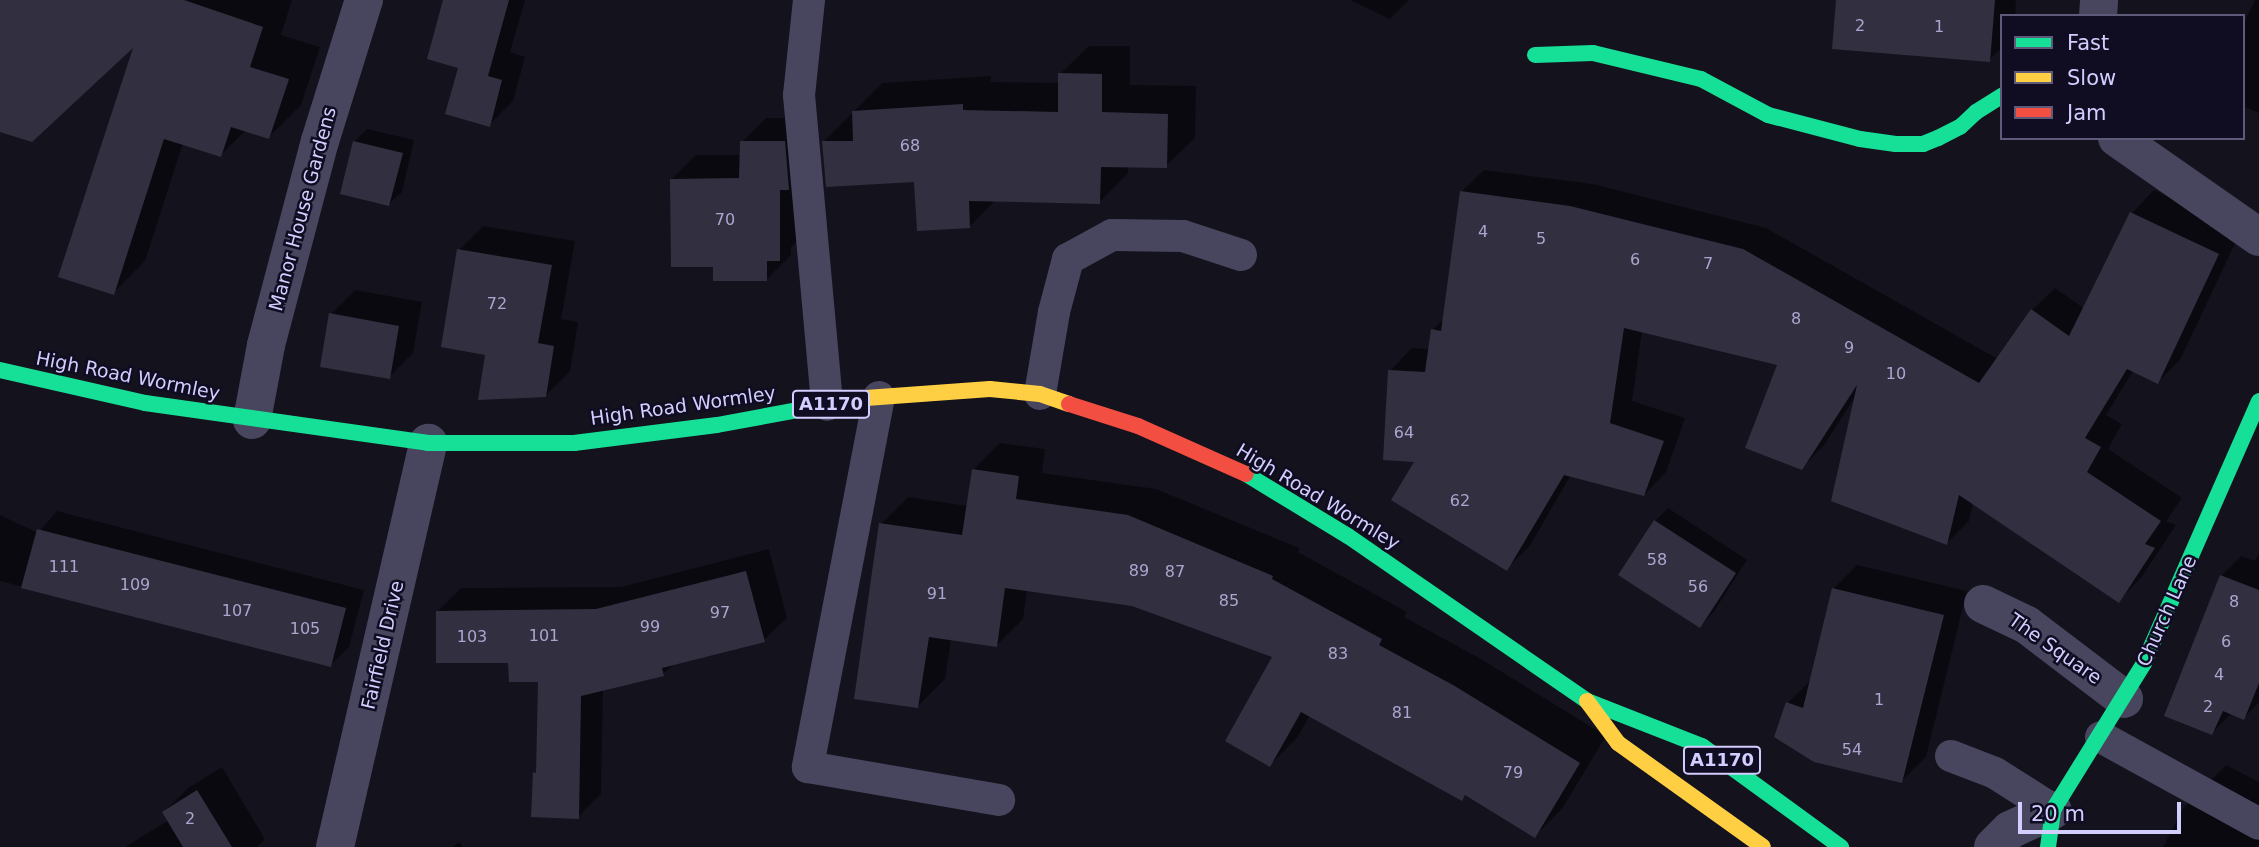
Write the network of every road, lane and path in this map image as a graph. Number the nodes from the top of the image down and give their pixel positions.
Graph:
1 (364, 0) edge
2 (810, 0) edge
3 (1535, 55) dead end
4 (2000, 97) edge
5 (2120, 140) edge
6 (2259, 237) edge
7 (1241, 255) dead end
8 (0, 370) edge
9 (1040, 394) junction
10 (879, 397) junction
11 (2259, 401) edge
12 (827, 405) junction
13 (252, 420) junction
14 (428, 443) junction
15 (1983, 604) dead end
16 (2124, 699) junction
17 (1587, 701) junction
18 (2101, 737) junction
19 (1951, 756) dead end
20 (999, 800) dead end
21 (2259, 824) edge
22 (2050, 829) edge
23 (335, 847) edge
24 (1763, 847) edge
25 (1841, 847) edge
26 (1993, 847) edge

1 - 13 street, Manor House Gardens
2 - 12 lane
3 - 4 main road
5 - 6 street
7 - 9 lane
8 - 13 main road, High Road Wormley / A1170
9 - 10 main road, High Road Wormley / A1170
9 - 17 main road, High Road Wormley / A1170
10 - 12 main road, High Road Wormley / A1170
10 - 20 lane
11 - 16 main road, Church Lane
12 - 14 main road, High Road Wormley / A1170
13 - 14 main road, High Road Wormley / A1170
14 - 23 street, Fairfield Drive
15 - 16 street, The Square
16 - 18 main road, Church Lane
17 - 24 main road, High Road Wormley
17 - 25 main road, High Road Wormley / A1170
18 - 21 lane
18 - 22 main road, Church Lane
19 - 22 lane
22 - 26 street

